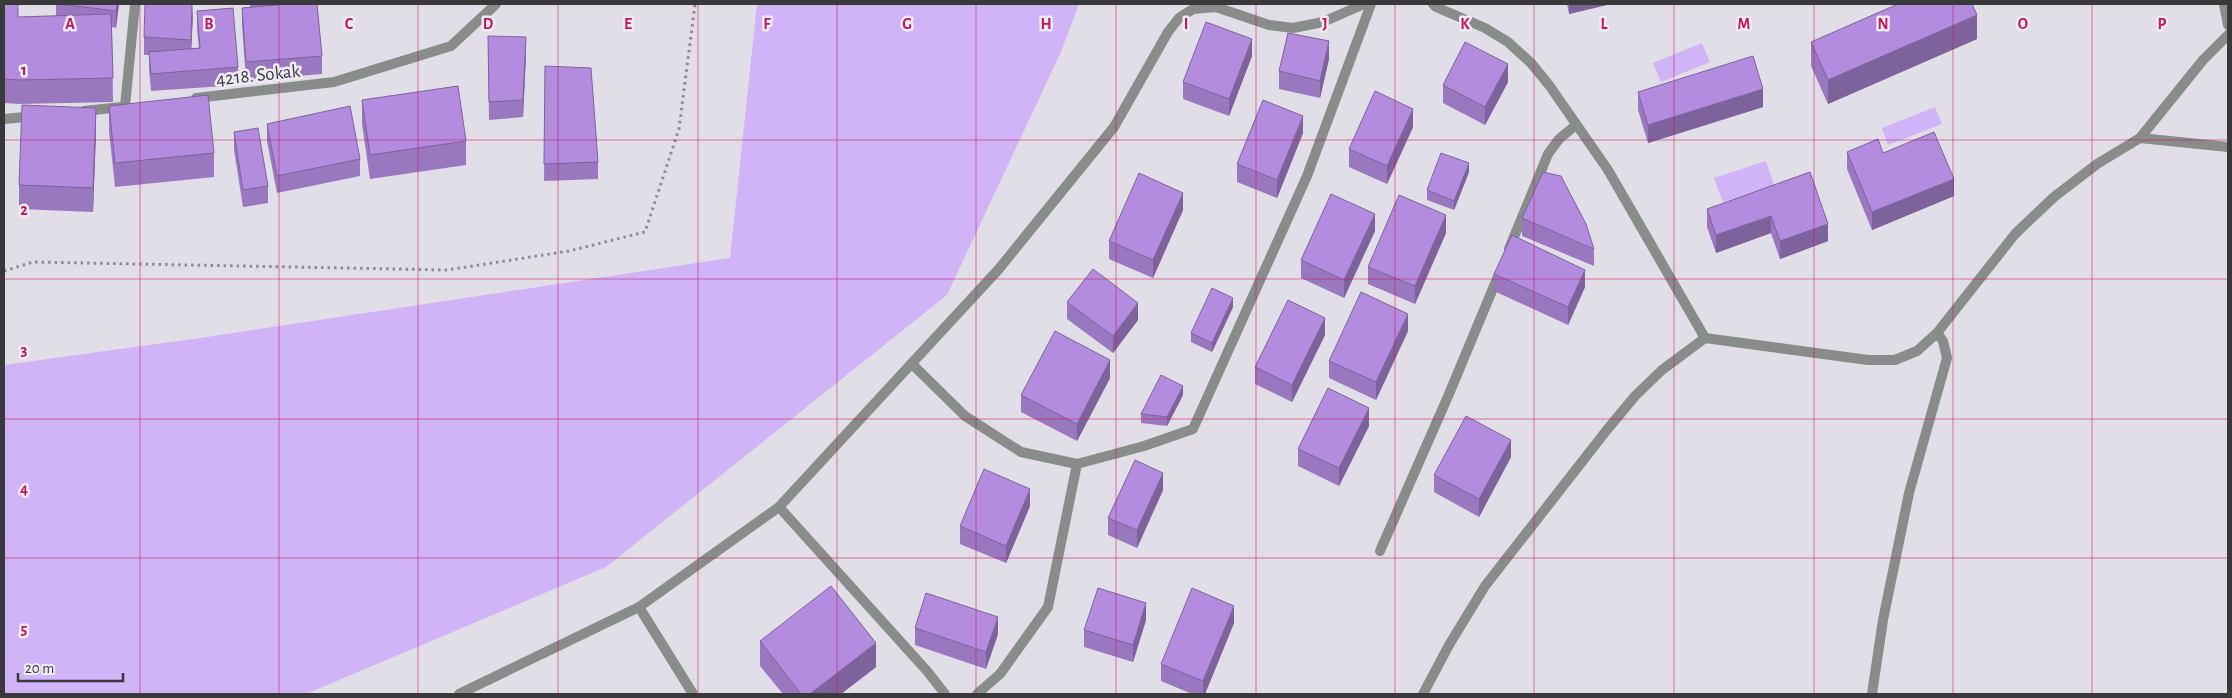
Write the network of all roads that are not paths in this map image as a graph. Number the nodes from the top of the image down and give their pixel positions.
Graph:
1 (135, 4) edge
2 (496, 4) edge
3 (1364, 4) edge
4 (1371, 4) edge
5 (1433, 4) edge
6 (2224, 4) edge
7 (2228, 24) edge
8 (2228, 35) edge
9 (182, 100) edge
10 (77, 112) edge
11 (48, 115) edge
12 (4, 119) edge
13 (1576, 125) junction
14 (2140, 138) junction
15 (2228, 147) edge
16 (1937, 334) junction
17 (1704, 338) junction
18 (912, 364) junction
19 (1076, 464) junction
20 (778, 507) junction
21 (1380, 551) dead end
22 (639, 607) junction
23 (459, 694) edge
24 (693, 694) edge
25 (945, 694) edge
26 (977, 694) edge
27 (1423, 694) edge
28 (1872, 694) edge

1 - 10 street
2 - 9 street, 4218. Sokak
3 - 18 street
4 - 19 street
5 - 13 street
6 - 7 street
8 - 14 street
11 - 12 street
13 - 17 street
13 - 21 street
14 - 15 street
14 - 16 street
16 - 17 street
16 - 28 street
17 - 27 street
18 - 19 street
18 - 20 street
19 - 26 street
20 - 22 street
20 - 25 street
22 - 23 street
22 - 24 street

